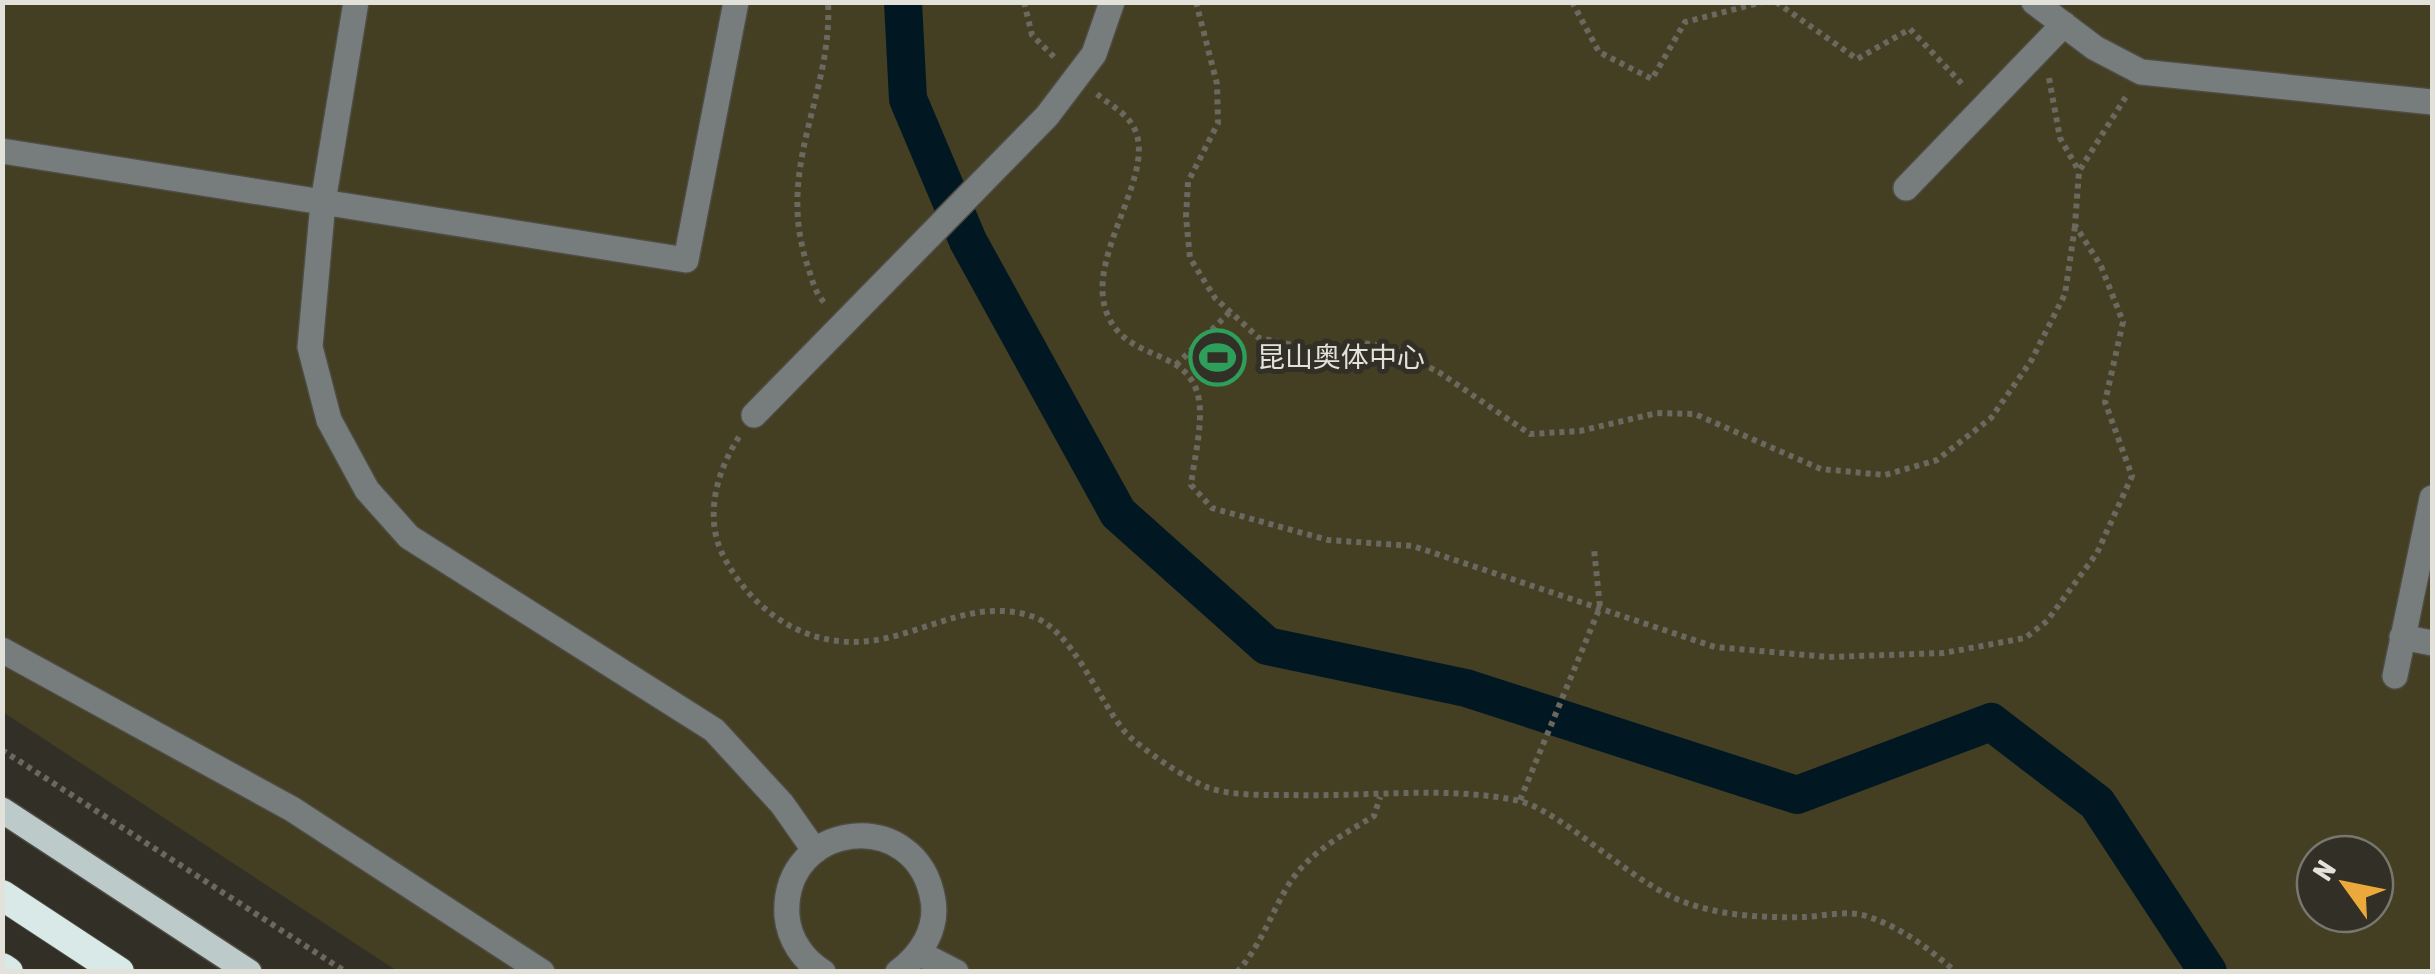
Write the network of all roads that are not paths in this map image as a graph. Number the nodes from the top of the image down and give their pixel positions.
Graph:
1 (356, 2) edge
2 (736, 2) edge
3 (1112, 2) edge
4 (2036, 3) edge
5 (2064, 24) junction
6 (2432, 102) edge
7 (2, 151) edge
8 (1906, 188) dead end
9 (324, 202) junction
10 (754, 415) road end
11 (2432, 498) edge
12 (2402, 636) junction
13 (2432, 644) edge
14 (2, 650) edge
15 (2394, 676) dead end
16 (2, 810) edge
17 (816, 851) junction
18 (2, 898) edge
19 (919, 953) junction
20 (821, 971) edge
21 (90, 972) edge
22 (119, 972) edge
23 (249, 972) edge
24 (542, 972) edge
25 (898, 972) edge
26 (956, 972) edge

1 - 9 lane
2 - 9 lane
3 - 10 lane
4 - 5 lane
5 - 6 lane
5 - 8 lane
7 - 9 lane
9 - 17 lane
11 - 12 lane
12 - 13 lane
12 - 15 lane
14 - 24 lane
16 - 23 main road
17 - 19 lane
17 - 20 lane
18 - 21 highway
18 - 22 highway
19 - 25 lane
19 - 26 lane

